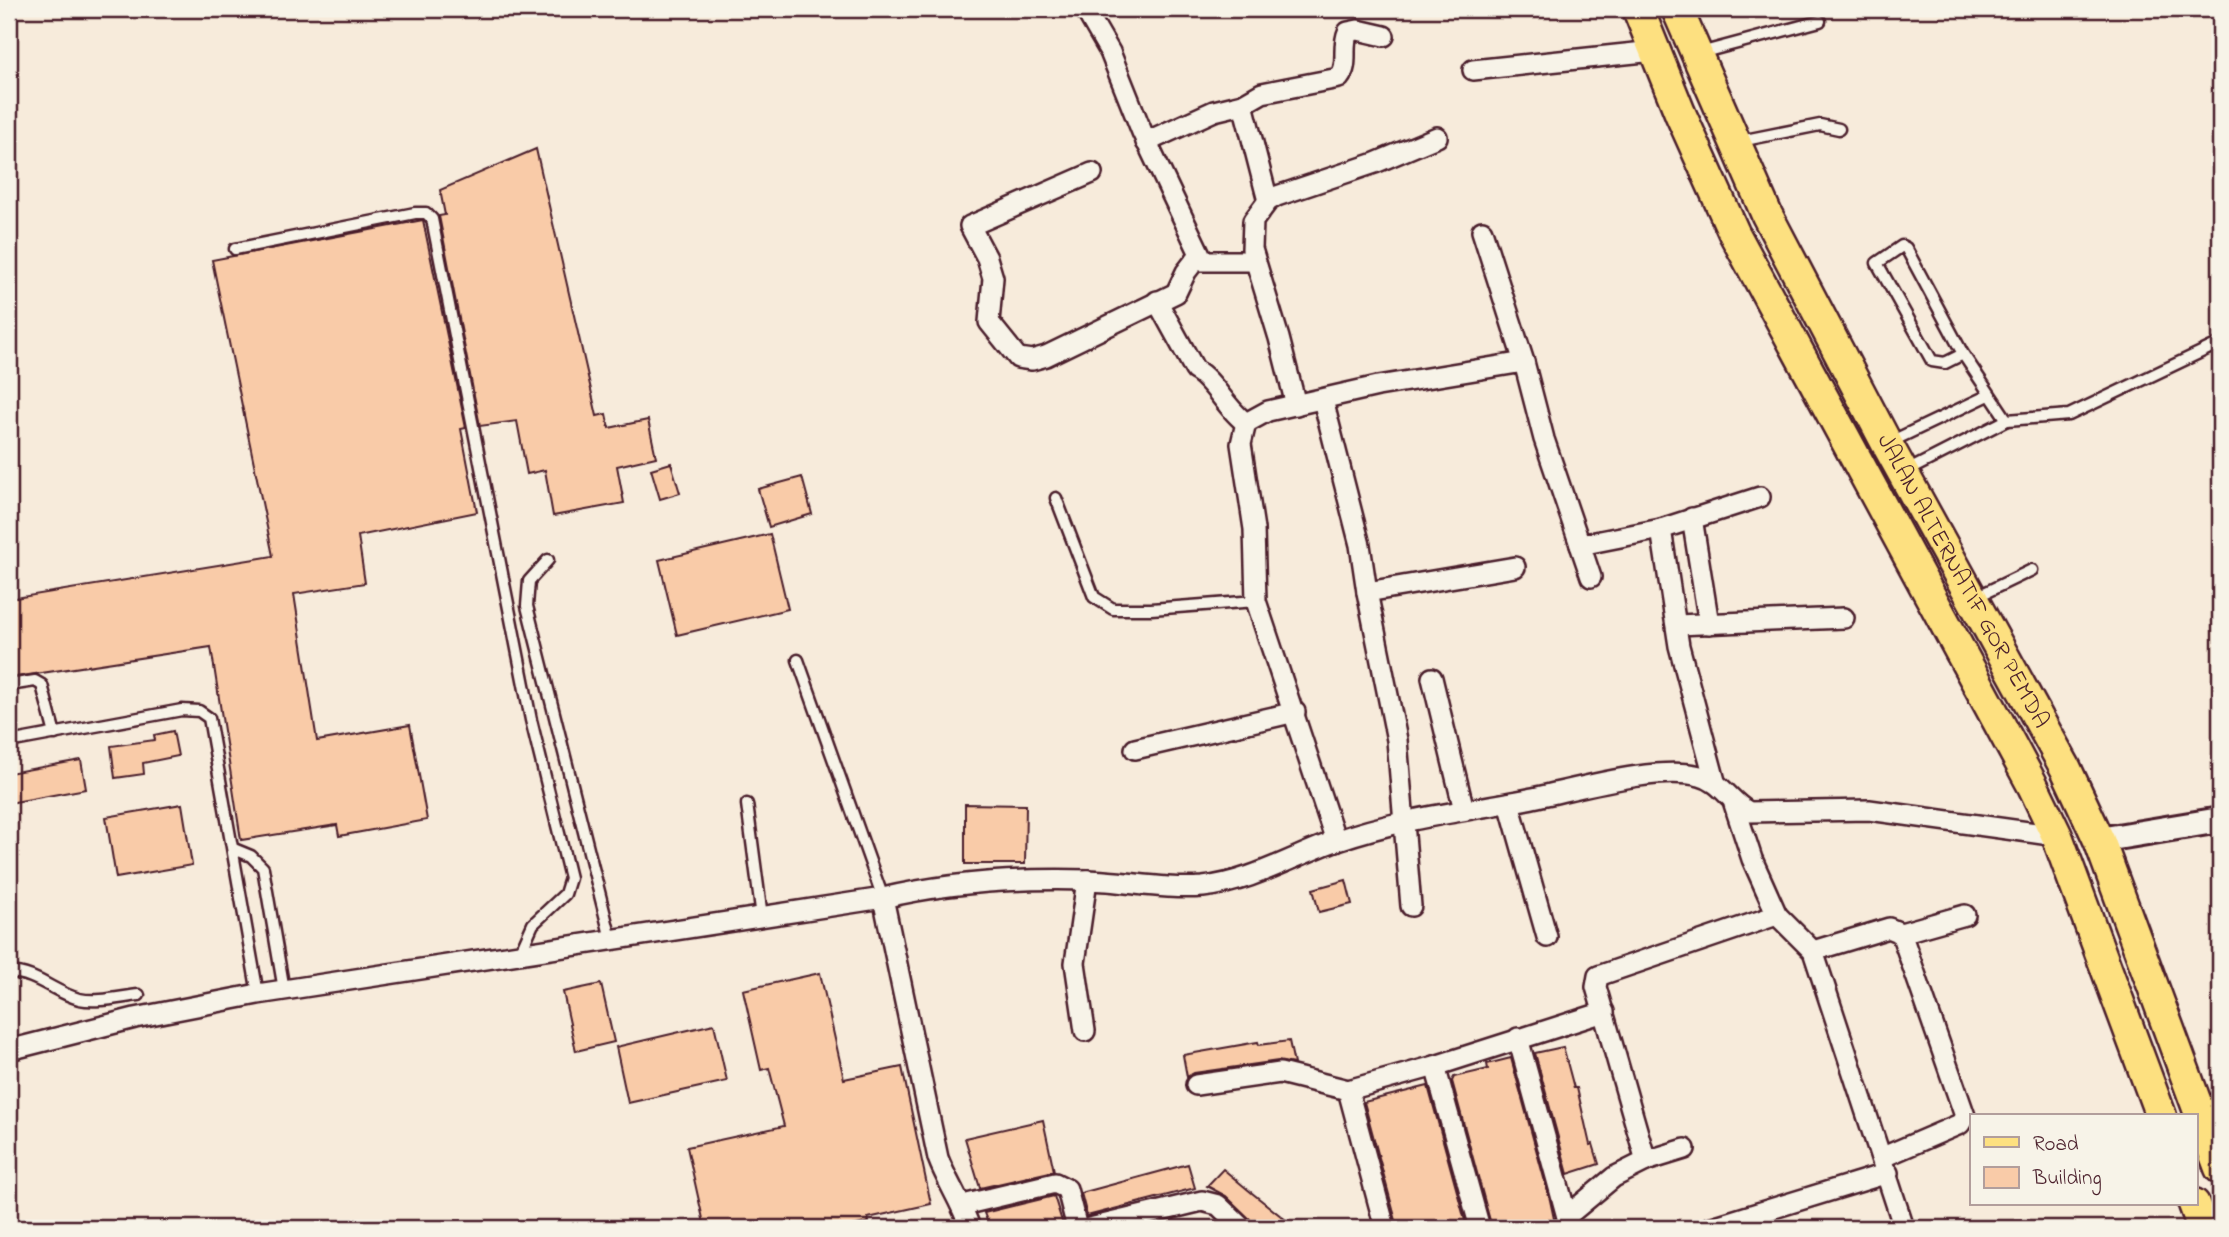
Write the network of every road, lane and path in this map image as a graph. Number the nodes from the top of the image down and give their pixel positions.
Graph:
1 (1085, 9) edge
2 (1638, 9) edge
3 (1679, 9) edge
4 (1820, 21) dead end
5 (1384, 36) dead end
6 (1654, 51) junction
7 (1696, 54) junction
8 (1473, 70) dead end
9 (1243, 104) junction
10 (1839, 129) dead end
11 (1437, 137) dead end
12 (1146, 142) junction
13 (1733, 143) junction
14 (1092, 173) dead end
15 (1268, 201) junction
16 (1482, 231) dead end
17 (235, 249) dead end
18 (1196, 261) junction
19 (1254, 261) junction
20 (1157, 301) junction
21 (2220, 343) edge
22 (1963, 354) junction
23 (1524, 362) junction
24 (1989, 395) junction
25 (1323, 400) junction
26 (1296, 405) junction
27 (2007, 420) junction
28 (1246, 423) junction
29 (1886, 444) junction
30 (1903, 473) junction
31 (1760, 497) dead end
32 (1056, 498) dead end
33 (1692, 518) junction
34 (1661, 528) junction
35 (1580, 545) junction
36 (548, 560) dead end
37 (1515, 567) dead end
38 (2032, 570) dead end
39 (1591, 577) dead end
40 (1367, 592) junction
41 (1973, 599) junction
42 (1256, 601) junction
43 (1844, 618) dead end
44 (1709, 624) junction
45 (1677, 625) junction
46 (798, 660) dead end
47 (1432, 678) dead end
48 (9, 685) edge
49 (1295, 712) junction
50 (55, 734) junction
51 (9, 742) edge
52 (1135, 749) dead end
53 (1715, 781) junction
54 (1509, 803) junction
55 (747, 804) dead end
56 (1734, 804) junction
57 (1464, 810) junction
58 (1406, 819) junction
59 (2220, 820) edge
60 (2057, 836) junction
61 (2099, 840) junction
62 (1336, 841) junction
63 (234, 849) junction
64 (1087, 880) junction
65 (883, 898) junction
66 (1411, 906) dead end
67 (1777, 915) junction
68 (1965, 915) dead end
69 (762, 916) junction
70 (1901, 933) junction
71 (1547, 937) dead end
72 (611, 939) junction
73 (1813, 951) junction
74 (519, 953) junction
75 (9, 972) edge
76 (284, 990) junction
77 (258, 993) junction
78 (139, 995) dead end
79 (1604, 1012) junction
80 (1085, 1031) dead end
81 (1518, 1038) junction
82 (9, 1050) edge
83 (1435, 1066) junction
84 (1196, 1085) dead end
85 (1348, 1090) junction
86 (2160, 1114) edge
87 (1685, 1149) dead end
88 (1646, 1161) junction
89 (1885, 1165) junction
90 (2220, 1168) edge
91 (963, 1206) junction
92 (2195, 1206) edge
93 (1166, 1219) edge
94 (1568, 1222) edge
95 (970, 1228) edge
96 (1077, 1228) edge
97 (1090, 1228) edge
98 (1242, 1228) edge
99 (1385, 1228) edge
100 (1480, 1228) edge
101 (1709, 1228) edge
102 (1904, 1228) edge
103 (2203, 1228) edge

1 - 12 street
2 - 6 main road, JALAN ALTERNATIF GOR PEMDA
3 - 7 main road, JALAN ALTERNATIF GOR PEMDA
4 - 7 lane
5 - 9 street
6 - 8 street
6 - 60 main road, JALAN ALTERNATIF GOR PEMDA
7 - 13 main road, JALAN ALTERNATIF GOR PEMDA
9 - 12 street
9 - 15 street
10 - 13 lane
11 - 15 street
12 - 18 street
13 - 29 main road, JALAN ALTERNATIF GOR PEMDA
14 - 20 street
15 - 19 street
16 - 23 street
17 - 74 lane
18 - 19 street
18 - 20 street
19 - 26 street
20 - 28 street
21 - 27 lane
22 - 22 lane
22 - 24 lane
23 - 25 street
23 - 35 street
24 - 27 lane
24 - 29 lane
25 - 26 street
25 - 40 street
26 - 28 street
27 - 30 lane
28 - 42 street
29 - 30 main road, JALAN ALTERNATIF GOR PEMDA
30 - 41 main road, JALAN ALTERNATIF GOR PEMDA
31 - 33 street
32 - 42 lane
33 - 34 street
33 - 44 street
34 - 35 street
34 - 45 street
35 - 39 street
36 - 72 lane
37 - 40 street
38 - 41 lane
40 - 58 street
41 - 61 main road, JALAN ALTERNATIF GOR PEMDA
42 - 49 street
43 - 44 street
44 - 45 street
45 - 53 street
46 - 65 lane
47 - 57 street
48 - 50 lane
49 - 52 street
49 - 62 street
50 - 51 lane
50 - 63 lane
53 - 54 street
53 - 56 street
54 - 57 street
54 - 71 street
55 - 69 lane
56 - 60 street
56 - 67 street
57 - 58 street
58 - 62 street
58 - 66 street
59 - 61 street
60 - 86 main road, JALAN ALTERNATIF GOR PEMDA
61 - 90 main road, JALAN ALTERNATIF GOR PEMDA
62 - 64 street
63 - 76 lane
63 - 77 lane
64 - 65 street
64 - 80 street
65 - 69 street
65 - 91 street
67 - 73 street
67 - 79 street
68 - 70 street
69 - 72 street
70 - 73 street
70 - 89 street
72 - 74 street
73 - 89 street
74 - 76 street
75 - 78 lane
76 - 77 street
77 - 82 street
79 - 81 street
79 - 88 street
81 - 83 street
81 - 94 street
83 - 85 street
83 - 100 street
84 - 85 street
85 - 99 street
87 - 88 street
88 - 94 street
89 - 101 street
89 - 102 street
91 - 95 street
91 - 96 street
92 - 103 main road
93 - 97 street
93 - 98 street

